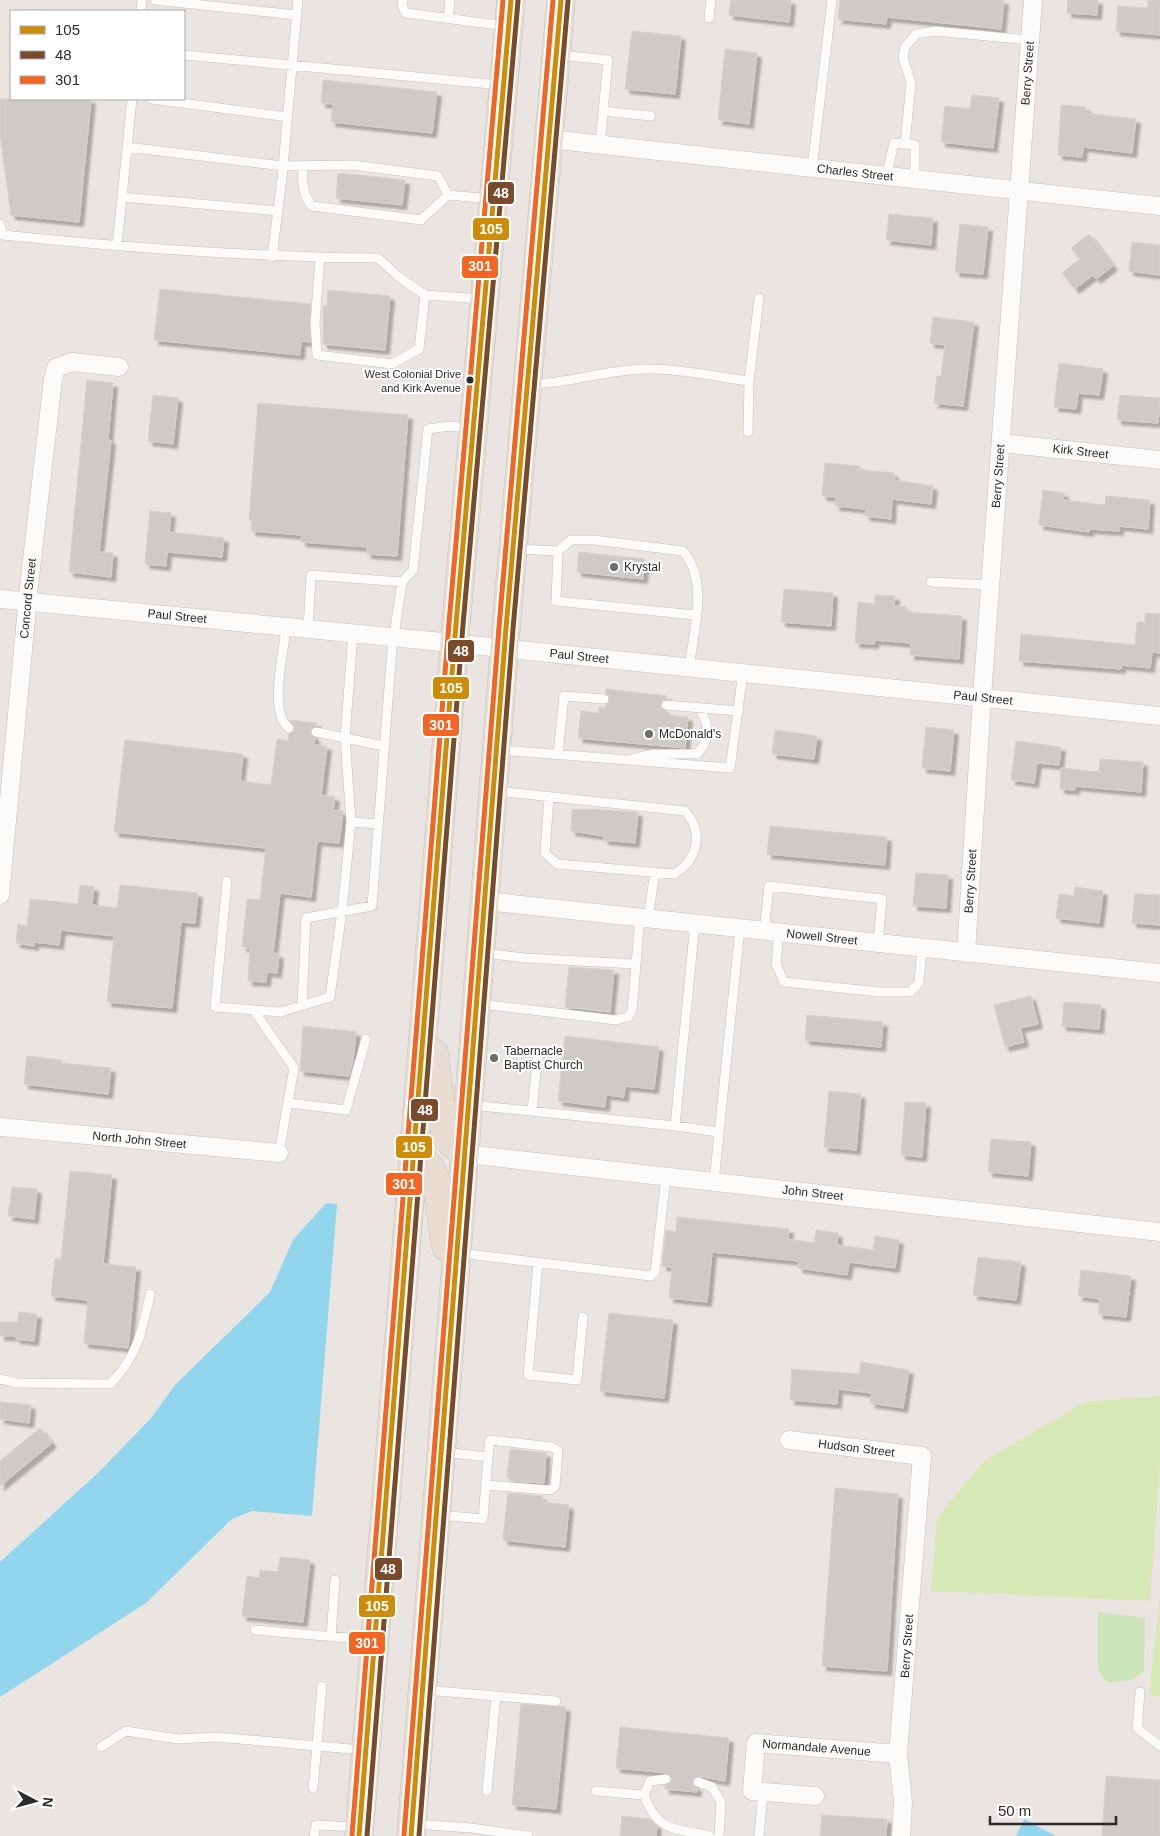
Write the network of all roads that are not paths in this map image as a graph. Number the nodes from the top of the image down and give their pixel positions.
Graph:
1 (155, 0) edge
2 (298, 0) edge
3 (403, 0) edge
4 (450, 0) edge
5 (562, 0) edge
6 (711, 0) edge
7 (832, 0) edge
8 (1033, 0) edge
9 (510, 13) edge
10 (296, 15) junction
11 (709, 18) dead end
12 (448, 19) junction
13 (1030, 40) junction
14 (185, 55) edge
15 (556, 55) junction
16 (292, 65) junction
17 (504, 86) junction
18 (132, 100) edge
19 (159, 100) edge
20 (603, 111) junction
21 (651, 116) dead end
22 (288, 117) junction
23 (548, 138) junction
24 (600, 144) junction
25 (904, 144) junction
26 (127, 147) junction
27 (283, 166) junction
28 (303, 167) junction
29 (812, 168) junction
30 (886, 176) junction
31 (915, 180) junction
32 (1017, 192) junction
33 (448, 195) junction
34 (122, 197) junction
35 (494, 199) junction
36 (1160, 206) edge
37 (278, 211) junction
38 (0, 224) edge
39 (116, 246) junction
40 (272, 257) junction
41 (320, 258) junction
42 (424, 295) junction
43 (759, 298) dead end
44 (485, 299) junction
45 (118, 367) dead end
46 (749, 382) junction
47 (527, 384) junction
48 (473, 428) junction
49 (748, 432) dead end
50 (1001, 443) junction
51 (1160, 460) edge
52 (513, 548) junction
53 (558, 551) junction
54 (402, 582) junction
55 (931, 582) dead end
56 (990, 585) junction
57 (0, 599) edge
58 (28, 602) junction
59 (696, 615) junction
60 (286, 628) junction
61 (308, 629) junction
62 (353, 634) junction
63 (393, 637) junction
64 (454, 643) junction
65 (505, 649) junction
66 (690, 667) junction
67 (743, 672) junction
68 (982, 697) junction
69 (604, 699) dead end
70 (666, 704) dead end
71 (699, 708) junction
72 (739, 711) junction
73 (1160, 716) edge
74 (289, 728) dead end
75 (316, 732) dead end
76 (345, 737) junction
77 (384, 746) junction
78 (497, 750) junction
79 (558, 754) junction
80 (625, 760) junction
81 (494, 791) junction
82 (549, 797) junction
83 (351, 822) junction
84 (378, 824) junction
85 (655, 872) junction
86 (227, 881) dead end
87 (0, 895) edge
88 (485, 901) junction
89 (342, 911) junction
90 (644, 918) junction
91 (695, 923) junction
92 (740, 928) junction
93 (771, 931) junction
94 (878, 943) junction
95 (922, 948) junction
96 (481, 953) junction
97 (966, 953) junction
98 (635, 964) junction
99 (1160, 973) edge
100 (427, 994) junction
101 (477, 1004) junction
102 (302, 1006) junction
103 (254, 1011) junction
104 (366, 1039) dead end
105 (538, 1053) dead end
106 (289, 1103) junction
107 (469, 1105) junction
108 (532, 1111) junction
109 (675, 1126) junction
110 (0, 1127) edge
111 (719, 1132) junction
112 (414, 1152) junction
113 (279, 1153) joint
114 (465, 1154) junction
115 (666, 1177) junction
116 (714, 1182) junction
117 (1160, 1232) edge
118 (456, 1253) junction
119 (538, 1263) junction
120 (150, 1294) dead end
121 (453, 1298) junction
122 (583, 1317) dead end
123 (0, 1379) edge
124 (789, 1440) dead end
125 (441, 1452) junction
126 (922, 1456) joint
127 (488, 1457) junction
128 (486, 1486) junction
129 (436, 1515) junction
130 (335, 1580) dead end
131 (255, 1630) dead end
132 (331, 1637) junction
133 (375, 1640) junction
134 (322, 1686) dead end
135 (422, 1690) junction
136 (1140, 1692) dead end
137 (496, 1696) junction
138 (556, 1701) dead end
139 (317, 1746) junction
140 (1160, 1746) edge
141 (101, 1747) dead end
142 (366, 1750) junction
143 (898, 1754) junction
144 (666, 1779) dead end
145 (698, 1782) dead end
146 (313, 1788) dead end
147 (487, 1791) dead end
148 (596, 1791) dead end
149 (764, 1792) junction
150 (644, 1795) junction
151 (815, 1796) dead end
152 (412, 1830) edge
153 (360, 1832) edge
154 (665, 1832) edge
155 (699, 1835) edge
156 (314, 1836) edge
157 (528, 1836) edge
158 (710, 1836) edge
159 (719, 1836) edge
160 (759, 1836) edge
161 (901, 1836) edge

1 - 10 lane
2 - 10 lane
3 - 12 lane
4 - 12 lane
5 - 15 highway
6 - 11 lane
7 - 29 lane
8 - 13 street, Berry Street
9 - 12 lane
9 - 17 highway
10 - 16 lane
13 - 25 lane
13 - 32 street, Berry Street
14 - 16 lane
15 - 20 lane
15 - 23 highway
16 - 17 lane
16 - 22 lane
17 - 35 highway
18 - 26 lane
19 - 22 lane
20 - 21 lane
20 - 24 lane
22 - 27 lane
23 - 24 street, Charles Street
23 - 47 highway
24 - 29 street, Charles Street
25 - 30 lane
25 - 31 lane
26 - 27 lane
26 - 34 lane
27 - 28 lane
27 - 37 lane
28 - 33 lane
28 - 33 lane
29 - 30 street, Charles Street
30 - 31 street, Charles Street
31 - 32 street, Charles Street
32 - 36 street, Charles Street
32 - 50 street, Berry Street
33 - 35 lane
34 - 37 lane
34 - 39 lane
35 - 44 highway
37 - 40 lane
38 - 39 lane
39 - 40 lane
40 - 41 lane
41 - 42 lane
41 - 42 lane
42 - 44 lane
43 - 46 lane
44 - 48 highway
45 - 58 street, Concord Street
46 - 47 lane
46 - 49 lane
47 - 52 highway
48 - 54 lane
48 - 64 highway
50 - 51 street, Kirk Street
50 - 56 street, Berry Street
52 - 53 lane
52 - 65 highway
53 - 59 lane
53 - 59 lane
54 - 61 lane
54 - 63 lane
55 - 56 lane
56 - 68 street, Berry Street
57 - 58 street, Paul Street
58 - 60 street, Paul Street
58 - 87 street, Concord Street
59 - 66 lane
60 - 61 street, Paul Street
60 - 74 lane
61 - 62 street, Paul Street
62 - 63 street, Paul Street
62 - 76 lane
63 - 64 street, Paul Street
63 - 77 lane
64 - 65 street, Paul Street
64 - 100 highway
65 - 66 street, Paul Street
65 - 78 highway
66 - 67 street, Paul Street
67 - 68 street, Paul Street
67 - 72 lane
68 - 73 street, Paul Street
68 - 97 street, Berry Street
69 - 79 lane
70 - 71 lane
71 - 72 lane
71 - 80 lane
72 - 80 lane
75 - 76 lane
76 - 77 lane
76 - 83 lane
77 - 84 lane
78 - 79 lane
78 - 81 highway
79 - 80 lane
81 - 82 lane
81 - 88 highway
82 - 85 lane
82 - 85 lane
83 - 84 lane
83 - 89 lane
84 - 89 lane
85 - 90 lane
86 - 103 lane
88 - 90 street, Nowell Street
88 - 96 highway
89 - 102 lane
89 - 102 lane
90 - 91 street, Nowell Street
90 - 98 lane
91 - 92 street, Nowell Street
91 - 109 lane
92 - 93 street, Nowell Street
92 - 111 lane
93 - 94 street, Nowell Street
93 - 94 lane
93 - 95 lane
94 - 95 street, Nowell Street
95 - 97 street, Nowell Street
96 - 98 lane
96 - 101 highway
97 - 99 street, Nowell Street
98 - 101 lane
100 - 112 highway
100 - 114 highway
101 - 107 highway
102 - 103 lane
103 - 106 lane
104 - 106 lane
105 - 108 lane
106 - 113 lane
107 - 108 lane
107 - 114 highway
108 - 109 lane
109 - 111 lane
110 - 113 street, North John Street
111 - 116 lane
112 - 121 highway
112 - 133 highway
114 - 115 street, John Street
114 - 118 highway
115 - 116 street, John Street
115 - 119 lane
116 - 117 street, John Street
118 - 119 lane
118 - 121 highway
119 - 122 lane
120 - 123 lane
121 - 125 highway
124 - 126 street, Hudson Street
125 - 127 lane
125 - 129 highway
126 - 143 street, Berry Street
127 - 128 lane
127 - 128 lane
128 - 129 lane
129 - 135 highway
130 - 132 lane
131 - 132 lane
132 - 133 lane
133 - 142 highway
134 - 139 lane
135 - 137 lane
135 - 152 highway
136 - 140 lane
137 - 138 lane
137 - 147 lane
139 - 141 lane
139 - 142 lane
139 - 146 lane
142 - 153 highway
143 - 149 street, Normandale Avenue
143 - 161 street, Berry Street
144 - 150 lane
145 - 159 lane
148 - 150 lane
149 - 151 street
149 - 160 lane
150 - 154 lane
152 - 157 lane
153 - 156 lane
154 - 155 lane
155 - 158 lane

